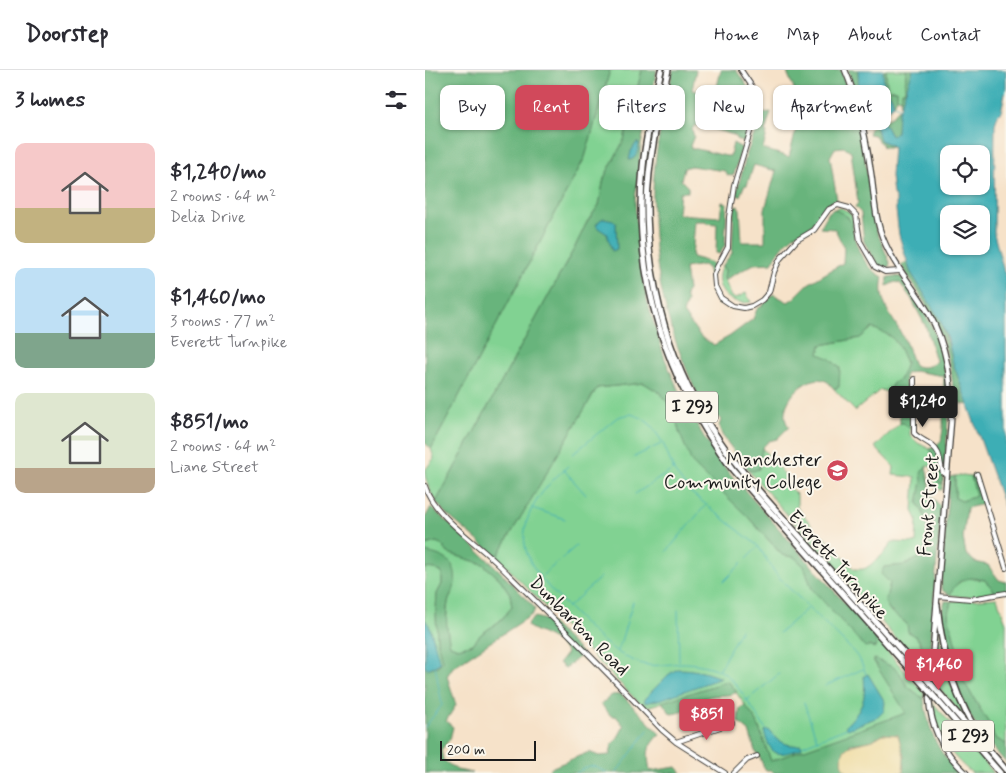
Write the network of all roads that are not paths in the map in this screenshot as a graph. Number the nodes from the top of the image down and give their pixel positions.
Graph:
1 (661, 70) edge
2 (667, 70) edge
3 (741, 70) edge
4 (845, 70) edge
5 (900, 270) junction
6 (914, 379) dead end
7 (947, 474) junction
8 (977, 474) dead end
9 (425, 486) edge
10 (1006, 568) edge
11 (1006, 593) edge
12 (937, 596) junction
13 (937, 605) junction
14 (732, 723) dead end
15 (676, 742) junction
16 (986, 746) junction
17 (757, 756) dead end
18 (1006, 770) edge
19 (725, 773) edge
20 (734, 773) edge
21 (966, 773) edge
22 (1000, 773) edge

1 - 22 highway, Everett Turnpike / I 293, bridge
2 - 16 highway, Everett Turnpike / I 293, bridge
3 - 5 street
4 - 5 main road, Front Street
5 - 7 main road, Front Street
6 - 7 street
7 - 12 main road, Front Street
8 - 10 street
9 - 15 street, Dunbarton Road
11 - 12 street
12 - 13 main road, Front Street
13 - 16 highway
13 - 21 main road, Front Street
14 - 15 street
15 - 19 street, Dunbarton Road
16 - 18 highway, Everett Turnpike / I 293
17 - 20 street

